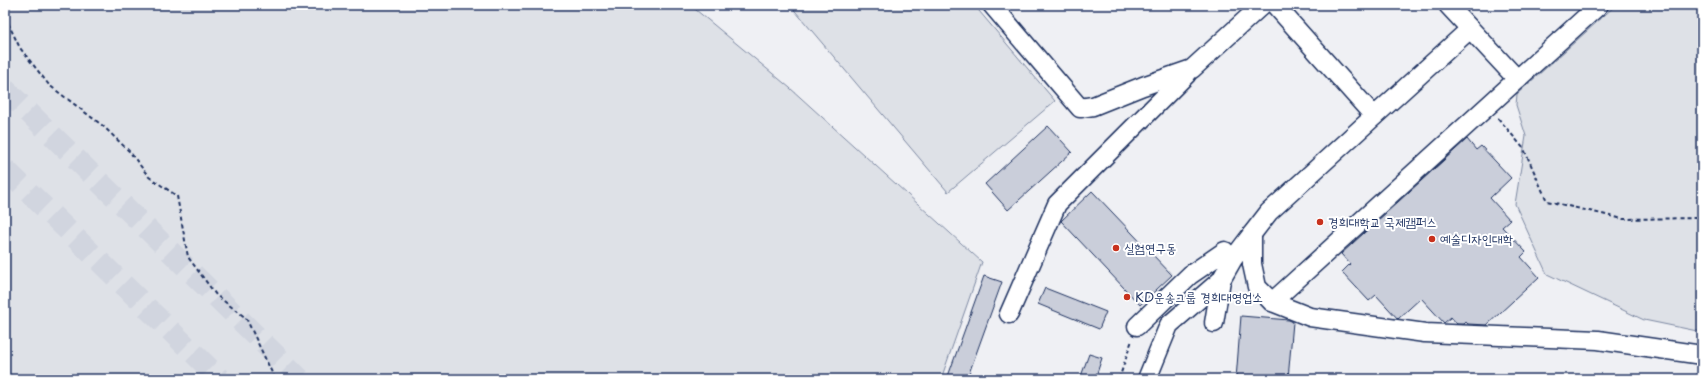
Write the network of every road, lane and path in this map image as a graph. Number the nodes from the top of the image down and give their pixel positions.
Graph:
1 (992, 5) edge
2 (1262, 5) edge
3 (1275, 5) edge
4 (1448, 5) edge
5 (1600, 5) edge
6 (5, 16) edge
7 (1470, 28) junction
8 (1192, 69) junction
9 (1517, 79) junction
10 (1486, 108) junction
11 (1374, 116) junction
12 (1702, 218) edge
13 (1252, 234) junction
14 (1225, 251) dead end
15 (1221, 280) junction
16 (1272, 302) junction
17 (1009, 314) dead end
18 (1214, 323) dead end
19 (1137, 326) joint
20 (1702, 355) edge
21 (275, 379) edge
22 (1119, 379) edge
23 (1147, 379) edge

1 - 8 lane
2 - 8 lane
3 - 11 lane
4 - 7 lane
5 - 9 lane
6 - 21 path
7 - 9 lane
7 - 11 lane
8 - 17 lane
9 - 10 lane
10 - 12 path
10 - 16 lane
11 - 13 lane
13 - 15 lane
13 - 16 lane
14 - 19 lane
15 - 18 lane
15 - 23 lane
16 - 20 lane
19 - 22 path

